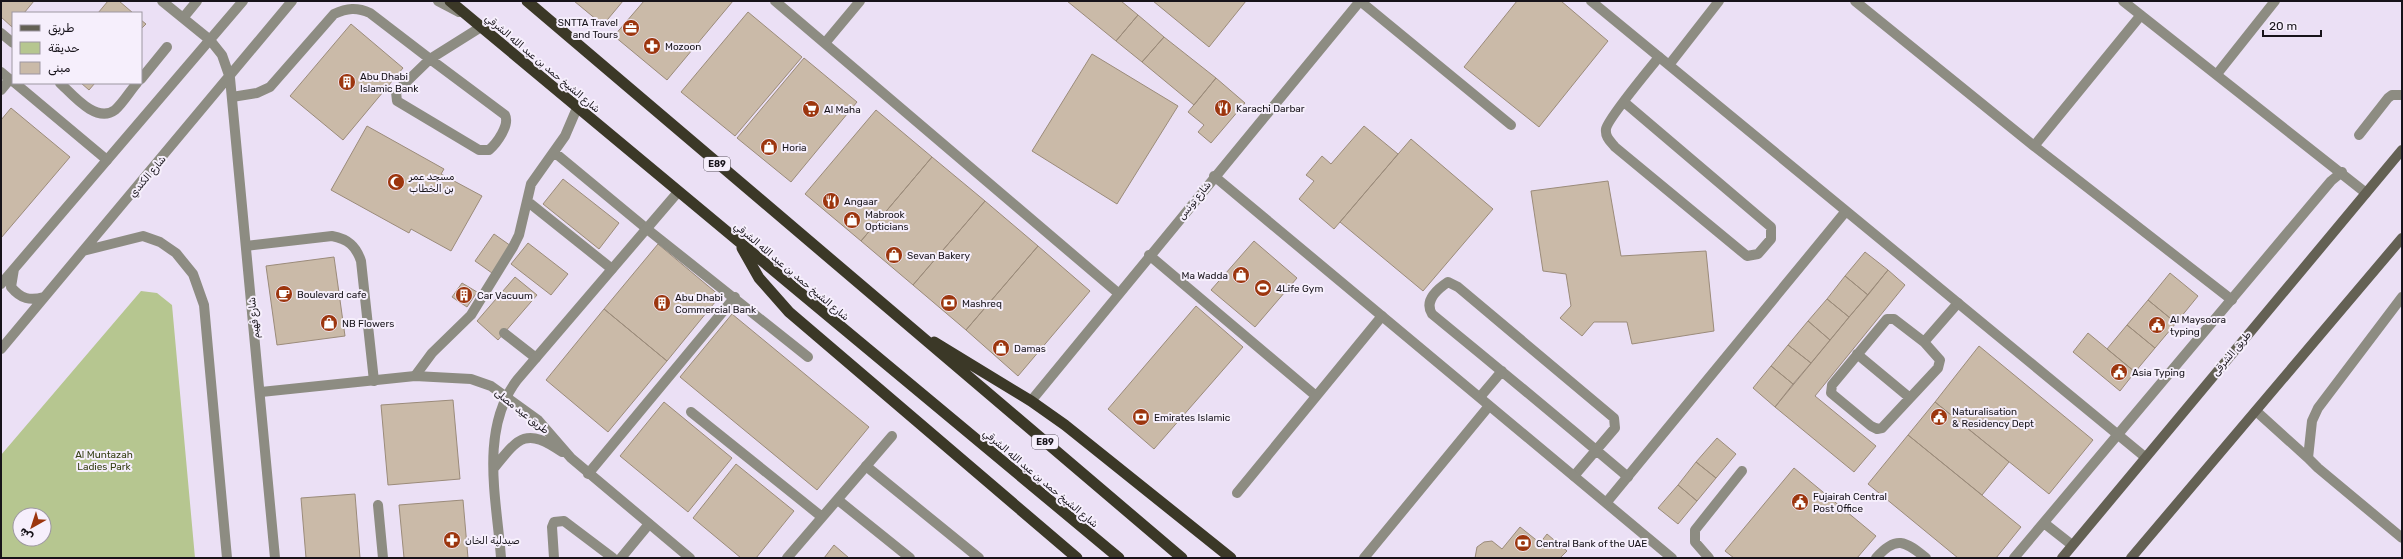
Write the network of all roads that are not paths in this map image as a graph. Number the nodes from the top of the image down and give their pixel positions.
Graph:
1 (162, 1) edge
2 (198, 1) edge
3 (243, 1) edge
4 (292, 1) edge
5 (438, 1) edge
6 (450, 1) edge
7 (526, 1) edge
8 (775, 1) edge
9 (860, 1) edge
10 (1360, 1) edge
11 (1591, 1) edge
12 (1719, 1) edge
13 (1855, 1) edge
14 (2123, 1) edge
15 (2275, 1) edge
16 (2141, 15) junction
17 (183, 18) junction
18 (471, 18) junction
19 (481, 27) junction
20 (1, 33) edge
21 (210, 40) junction
22 (12, 42) edge
23 (825, 43) junction
24 (167, 47) dead end
25 (1659, 57) junction
26 (430, 59) junction
27 (1669, 65) junction
28 (1, 72) edge
29 (2216, 74) junction
30 (142, 78) edge
31 (230, 78) junction
32 (12, 80) edge
33 (12, 82) edge
34 (17, 84) edge
35 (61, 84) edge
36 (136, 84) edge
37 (1, 90) edge
38 (2402, 95) edge
39 (232, 97) junction
40 (1624, 102) junction
41 (578, 108) junction
42 (1511, 125) dead end
43 (2359, 135) dead end
44 (2034, 146) junction
45 (2402, 150) edge
46 (554, 152) junction
47 (107, 160) junction
48 (2342, 172) junction
49 (1214, 176) junction
50 (678, 192) junction
51 (2366, 193) junction
52 (527, 201) junction
53 (1846, 211) junction
54 (647, 229) junction
55 (2402, 238) edge
56 (741, 245) junction
57 (246, 246) junction
58 (83, 251) junction
59 (1149, 255) junction
60 (14, 269) junction
61 (612, 269) junction
62 (1, 284) edge
63 (1118, 293) junction
64 (44, 297) junction
65 (735, 297) junction
66 (2402, 297) edge
67 (2232, 300) junction
68 (1958, 303) junction
69 (1382, 316) junction
70 (908, 327) junction
71 (504, 333) dead end
72 (1924, 342) junction
73 (1, 349) edge
74 (1857, 354) junction
75 (808, 357) dead end
76 (536, 358) junction
77 (1502, 371) junction
78 (415, 376) junction
79 (374, 381) junction
80 (261, 392) junction
81 (507, 396) junction
82 (1316, 396) junction
83 (1480, 397) junction
84 (1910, 398) junction
85 (1031, 401) junction
86 (1489, 406) junction
87 (2256, 411) junction
88 (691, 412) dead end
89 (892, 436) dead end
90 (2119, 436) junction
91 (1596, 450) junction
92 (2145, 456) junction
93 (571, 458) junction
94 (2308, 458) junction
95 (866, 466) junction
96 (494, 468) junction
97 (1742, 471) dead end
98 (588, 474) junction
99 (1574, 476) junction
100 (1628, 477) junction
101 (1237, 493) dead end
102 (838, 500) junction
103 (1606, 503) junction
104 (378, 505) dead end
105 (822, 517) junction
106 (2044, 523) junction
107 (649, 524) junction
108 (2402, 538) edge
109 (2072, 546) junction
110 (228, 558) edge
111 (275, 558) edge
112 (383, 558) edge
113 (501, 558) edge
114 (554, 558) edge
115 (613, 558) edge
116 (620, 558) edge
117 (690, 558) edge
118 (787, 558) edge
119 (910, 558) edge
120 (979, 558) edge
121 (1078, 558) edge
122 (1119, 558) edge
123 (1182, 558) edge
124 (1231, 558) edge
125 (1364, 558) edge
126 (1672, 558) edge
127 (1709, 558) edge
128 (1876, 558) edge
129 (1926, 558) edge
130 (2014, 558) edge
131 (2062, 558) edge
132 (2131, 558) edge

1 - 17 street, شارع فهيم
2 - 17 street
3 - 21 street
4 - 31 street, شارع الكندي
5 - 18 street
6 - 18 highway, شارع الشيخ حمد بن عبد الله الشرقي
7 - 70 highway, E89
8 - 23 street
9 - 23 street
10 - 42 street
10 - 49 street, شارع تونس
11 - 25 street
12 - 27 street
13 - 44 street
14 - 16 street
15 - 29 street
16 - 29 street
16 - 44 street
17 - 21 street, شارع فهيم
18 - 19 highway, شارع الشيخ حمد بن عبد الله الشرقي
19 - 26 street
19 - 41 highway, شارع الشيخ حمد بن عبد الله الشرقي
20 - 22 street
21 - 31 street, شارع فهيم
21 - 47 street
23 - 63 street
24 - 30 street
25 - 27 street
25 - 40 street
26 - 26 street
26 - 39 street
27 - 53 street
28 - 32 street
29 - 48 street
31 - 39 street, شارع فهيم
31 - 58 street, شارع الكندي
33 - 37 street
34 - 47 street
35 - 36 street
38 - 43 street
39 - 57 street, شارع فهيم
40 - 40 street
41 - 46 street
41 - 50 highway, شارع الشيخ حمد بن عبد الله الشرقي
44 - 67 street
45 - 51 main road, طريق الشرقى
46 - 52 street
46 - 54 street
47 - 60 street
48 - 51 street
48 - 67 street
49 - 59 street, شارع تونس
49 - 69 street
50 - 54 street
50 - 56 highway, شارع الشيخ حمد بن عبد الله الشرقي
51 - 92 main road, طريق الشرقى
52 - 61 street
52 - 78 street
53 - 68 street
53 - 100 street
54 - 61 street
54 - 65 street
55 - 87 main road
56 - 121 highway
56 - 122 highway, شارع الشيخ حمد بن عبد الله الشرقي
57 - 79 street
57 - 80 street, شارع فهيم
58 - 64 street, شارع الكندي
58 - 110 street
59 - 63 street, شارع تونس
59 - 82 street
60 - 62 street
60 - 64 street
61 - 76 street
63 - 85 street, شارع تونس
64 - 73 street, شارع الكندي
65 - 75 street
65 - 98 street
66 - 94 street
67 - 90 street
68 - 72 street
68 - 90 street
69 - 82 street
69 - 83 street
70 - 85 highway
70 - 123 highway, E89
71 - 76 street
72 - 74 street
72 - 84 street
74 - 84 street
74 - 84 street
76 - 81 street
77 - 83 street
77 - 91 street
77 - 91 street
78 - 79 street, طريق عيد مصلى
78 - 81 street, طريق عيد مصلى
79 - 80 street, طريق عيد مصلى
80 - 111 street, شارع فهيم
81 - 93 street, طريق عيد مصلى
81 - 96 street
82 - 101 street
83 - 86 street
85 - 124 highway
86 - 99 street
86 - 125 street
87 - 94 street
87 - 132 main road
88 - 105 street
89 - 95 street
90 - 92 street
90 - 106 street
91 - 99 street
91 - 100 street
92 - 109 main road, طريق الشرقى
93 - 96 street
93 - 98 street, طريق عيد مصلى
94 - 108 street
95 - 102 street
95 - 120 street
96 - 113 street
97 - 127 street
98 - 107 street, طريق عيد مصلى
99 - 103 street
100 - 103 street
102 - 105 street
102 - 119 street
103 - 126 street
104 - 112 street
105 - 118 street
106 - 109 street
106 - 130 street
107 - 116 street
107 - 117 street, طريق عيد مصلى
109 - 131 main road, طريق الشرقى
114 - 115 street
128 - 129 street

